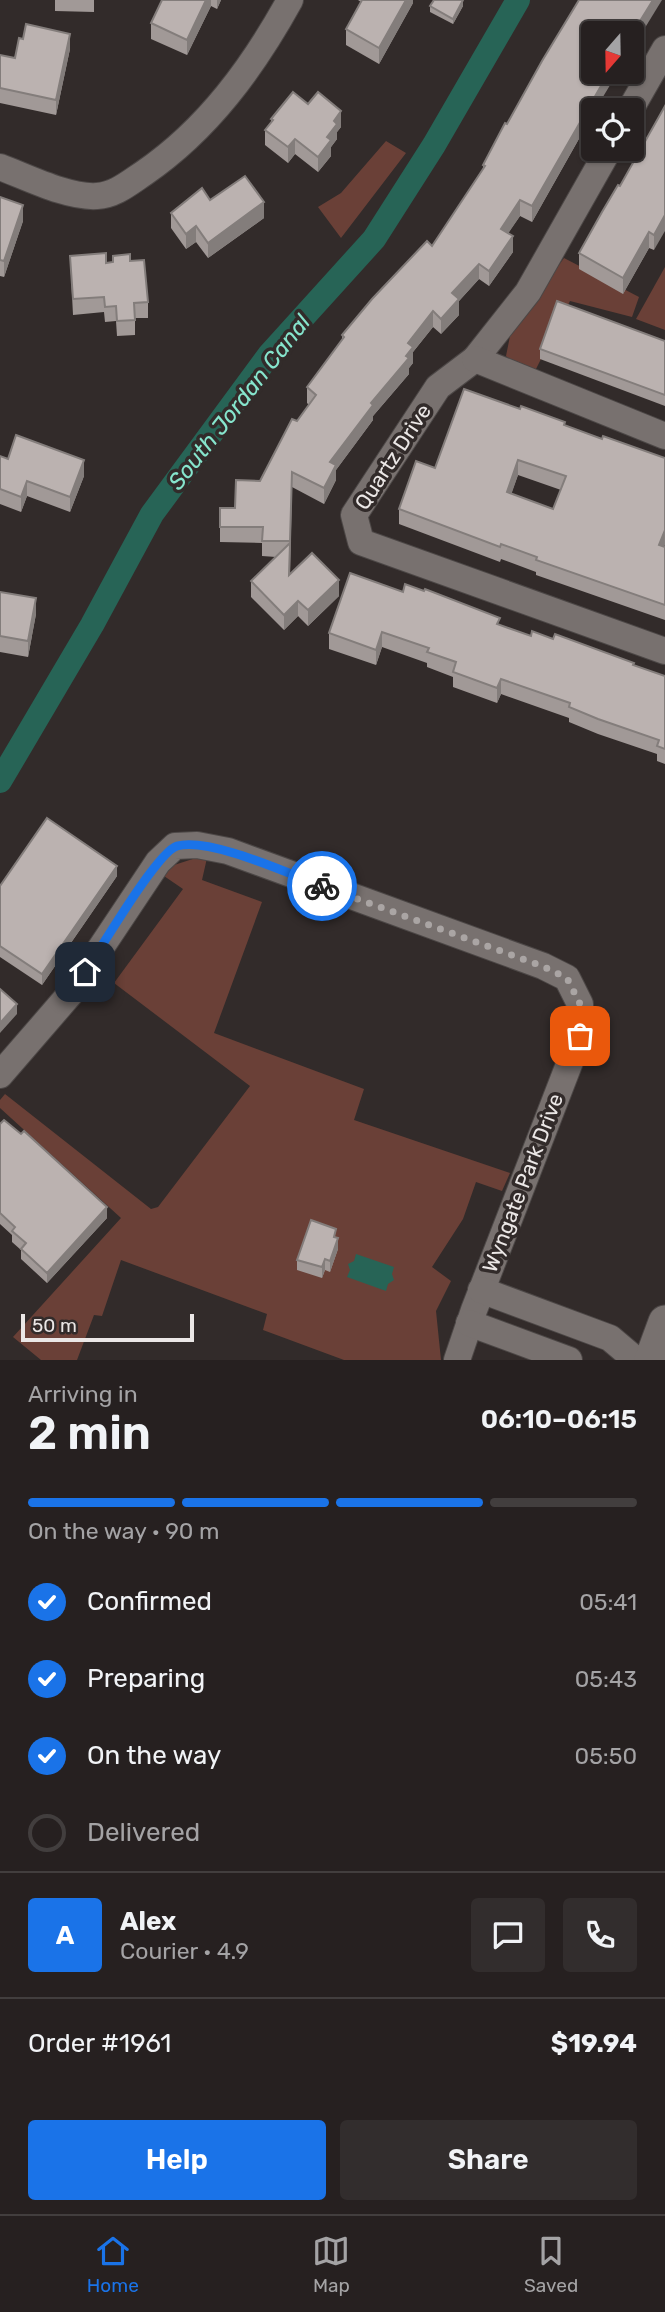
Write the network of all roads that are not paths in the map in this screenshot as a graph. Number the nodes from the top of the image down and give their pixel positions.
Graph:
1 (290, 0) edge
2 (665, 49) edge
3 (637, 98) edge
4 (602, 161) edge
5 (0, 167) edge
6 (475, 359) junction
7 (665, 436) edge
8 (665, 651) edge
9 (0, 1075) edge
10 (481, 1290) junction
11 (665, 1322) edge
12 (469, 1323) junction
13 (457, 1360) edge
14 (569, 1360) edge
15 (636, 1360) edge
16 (652, 1360) edge

1 - 5 street
2 - 3 street
4 - 6 street, Quartz Drive
6 - 7 street
6 - 8 street, Quartz Drive
9 - 10 street, Wyngate Park Drive
10 - 12 street, Wyngate Park Drive
10 - 15 street
11 - 16 street
12 - 13 street, Wyngate Park Drive
12 - 14 street

